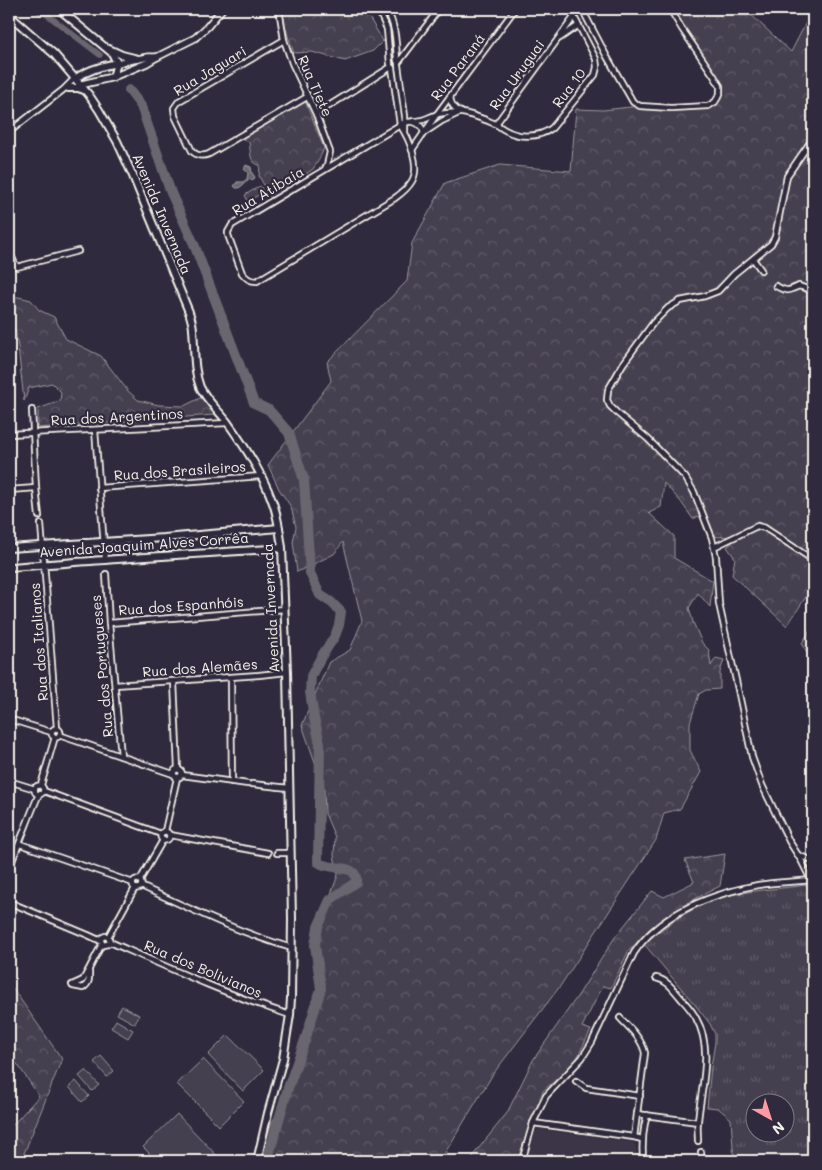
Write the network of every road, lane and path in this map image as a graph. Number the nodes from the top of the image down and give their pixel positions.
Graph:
1 (59, 9) edge
2 (222, 9) edge
3 (279, 9) edge
4 (378, 9) edge
5 (386, 9) edge
6 (439, 9) edge
7 (515, 9) edge
8 (570, 9) edge
9 (582, 9) edge
10 (670, 9) edge
11 (9, 15) edge
12 (574, 17) junction
13 (579, 25) junction
14 (284, 40) junction
15 (557, 40) junction
16 (107, 48) junction
17 (157, 57) junction
18 (138, 59) junction
19 (117, 63) junction
20 (398, 63) junction
21 (391, 66) junction
22 (67, 70) junction
23 (113, 77) junction
24 (74, 79) junction
25 (94, 81) junction
26 (81, 87) junction
27 (66, 88) junction
28 (89, 95) junction
29 (307, 97) junction
30 (450, 97) junction
31 (461, 112) junction
32 (316, 114) junction
33 (437, 114) junction
34 (405, 121) junction
35 (411, 121) junction
36 (496, 124) junction
37 (400, 125) junction
38 (9, 132) edge
39 (404, 132) junction
40 (424, 132) junction
41 (813, 138) edge
42 (412, 150) junction
43 (324, 171) junction
44 (9, 251) edge
45 (78, 251) dead end
46 (753, 259) junction
47 (761, 270) dead end
48 (776, 286) dead end
49 (813, 291) edge
50 (32, 410) dead end
51 (227, 423) junction
52 (95, 430) junction
53 (34, 432) junction
54 (9, 434) edge
55 (262, 476) junction
56 (36, 488) junction
57 (99, 488) junction
58 (9, 490) edge
59 (40, 516) dead end
60 (42, 524) dead end
61 (279, 528) junction
62 (103, 541) junction
63 (43, 545) junction
64 (714, 547) junction
65 (9, 548) edge
66 (282, 548) junction
67 (105, 560) junction
68 (813, 560) edge
69 (45, 565) junction
70 (9, 567) edge
71 (106, 574) dead end
72 (285, 609) junction
73 (109, 622) junction
74 (287, 672) junction
75 (231, 677) junction
76 (174, 682) junction
77 (115, 685) junction
78 (9, 719) edge
79 (56, 728) junction
80 (51, 732) junction
81 (57, 736) junction
82 (121, 756) junction
83 (178, 769) junction
84 (173, 774) junction
85 (180, 776) junction
86 (9, 780) edge
87 (232, 782) junction
88 (41, 785) junction
89 (288, 788) junction
90 (35, 789) junction
91 (41, 793) junction
92 (163, 833) junction
93 (170, 836) junction
94 (163, 840) junction
95 (20, 844) junction
96 (268, 852) dead end
97 (276, 852) dead end
98 (290, 853) junction
99 (798, 855) junction
100 (813, 861) edge
101 (9, 868) edge
102 (140, 880) junction
103 (812, 880) edge
104 (133, 883) junction
105 (141, 886) junction
106 (135, 888) junction
107 (9, 902) edge
108 (109, 939) junction
109 (101, 943) junction
110 (292, 948) junction
111 (90, 970) junction
112 (656, 978) dead end
113 (290, 1015) junction
114 (620, 1018) dead end
115 (576, 1081) dead end
116 (640, 1096) junction
117 (637, 1114) junction
118 (646, 1115) junction
119 (698, 1122) junction
120 (533, 1123) junction
121 (634, 1137) junction
122 (642, 1139) junction
123 (698, 1140) dead end
124 (701, 1152) dead end
125 (258, 1161) edge
126 (522, 1161) edge
127 (643, 1161) edge
128 (702, 1161) edge

1 - 16 main road
2 - 17 street
3 - 14 street, Rua Tiete
4 - 21 street
5 - 20 street
6 - 20 street
7 - 30 street, Rua Paraná
8 - 12 street
9 - 10 street
11 - 22 main road, Avenida Invernada
12 - 13 street
12 - 15 street, Rua Uruguai
13 - 15 street, Rua Uruguai
13 - 36 street, Rua 10
14 - 29 street, Rua Tiete
14 - 29 street, Rua Jaguari
15 - 36 street, Rua Uruguai
16 - 18 main road
16 - 19 main road
17 - 18 street
17 - 23 street
18 - 19 street
19 - 23 main road
19 - 24 main road
20 - 21 street
20 - 34 street
21 - 32 street
21 - 37 street
22 - 24 main road, Avenida Invernada
22 - 27 main road
23 - 25 main road
24 - 26 main road, Avenida Invernada
24 - 27 street
25 - 26 main road
25 - 28 main road
26 - 27 main road
26 - 28 main road, Avenida Invernada
27 - 38 street
28 - 51 main road, Avenida Invernada
29 - 32 street, Rua Tiete
30 - 31 street
30 - 33 street, Rua Paraná
31 - 33 street
31 - 36 street
31 - 40 street
32 - 43 street, Rua Tiete
33 - 35 street, Rua Paraná
33 - 40 street, Rua Paraná
34 - 35 street, Rua Paraná
34 - 37 street, Rua Atibaia
34 - 39 street
35 - 40 street
37 - 39 street
37 - 43 street, Rua Atibaia
39 - 42 street
40 - 42 street, Rua Paraná
41 - 46 street
42 - 43 street, Rua Atibaia
44 - 45 street
46 - 47 street
46 - 64 street
48 - 49 street
50 - 53 street
51 - 52 street, Rua dos Argentinos
51 - 55 main road, Avenida Invernada
52 - 53 street, Rua dos Argentinos
52 - 57 street
53 - 54 street, Rua dos Argentinos
53 - 56 street
55 - 57 street, Rua dos Brasileiros
55 - 61 main road, Avenida Invernada
56 - 58 street
56 - 59 street
57 - 62 street
60 - 63 street, Rua dos Italianos
61 - 62 main road, Avenida Joaquim Alves Corrêa
61 - 66 main road, Avenida Invernada
62 - 63 main road, Avenida Joaquim Alves Corrêa
62 - 67 street
63 - 65 main road, Avenida Joaquim Alves Corrêa
63 - 69 street, Rua dos Italianos
64 - 68 street
64 - 99 street
66 - 67 main road, Avenida Joaquim Alves Corrêa
66 - 72 main road, Avenida Invernada
67 - 69 main road, Avenida Joaquim Alves Corrêa
69 - 70 main road, Avenida Joaquim Alves Corrêa
69 - 79 street, Rua dos Italianos
71 - 73 street, Rua dos Portugueses
72 - 73 street, Rua dos Espanhóis
72 - 74 main road, Avenida Invernada
73 - 77 street, Rua dos Portugueses
74 - 75 street, Rua dos Alemães
74 - 89 main road, Avenida Invernada
75 - 76 street, Rua dos Alemães
75 - 87 street
76 - 77 street, Rua dos Alemães
76 - 83 street
77 - 82 street, Rua dos Portugueses
78 - 80 street
79 - 80 street
79 - 81 street
80 - 81 street
81 - 82 street
81 - 88 street
82 - 84 street
83 - 84 street
83 - 85 street
84 - 85 street
85 - 87 street
85 - 92 street
86 - 90 street
87 - 89 street
88 - 90 street
88 - 91 street
89 - 98 main road, Avenida Invernada
90 - 91 street
91 - 92 street
91 - 95 street
92 - 93 street
92 - 94 street
93 - 94 street
93 - 96 street
94 - 102 street
95 - 101 street
95 - 104 street
97 - 98 street
98 - 110 main road, Avenida Invernada
99 - 100 street
99 - 103 street
102 - 104 street
102 - 105 street
103 - 120 street
104 - 106 street
105 - 106 street
105 - 110 street
106 - 108 street
107 - 109 street
108 - 109 street
108 - 109 street
108 - 113 street, Rua dos Bolivianos
109 - 111 street
110 - 113 main road, Avenida Invernada
111 - 111 street
112 - 119 street
113 - 125 main road, Avenida Invernada
114 - 116 street
115 - 116 street
116 - 117 street
117 - 118 street
117 - 121 street
118 - 119 street
118 - 122 street
119 - 123 street
120 - 121 street
120 - 126 street
121 - 122 street
122 - 127 street
124 - 128 street

